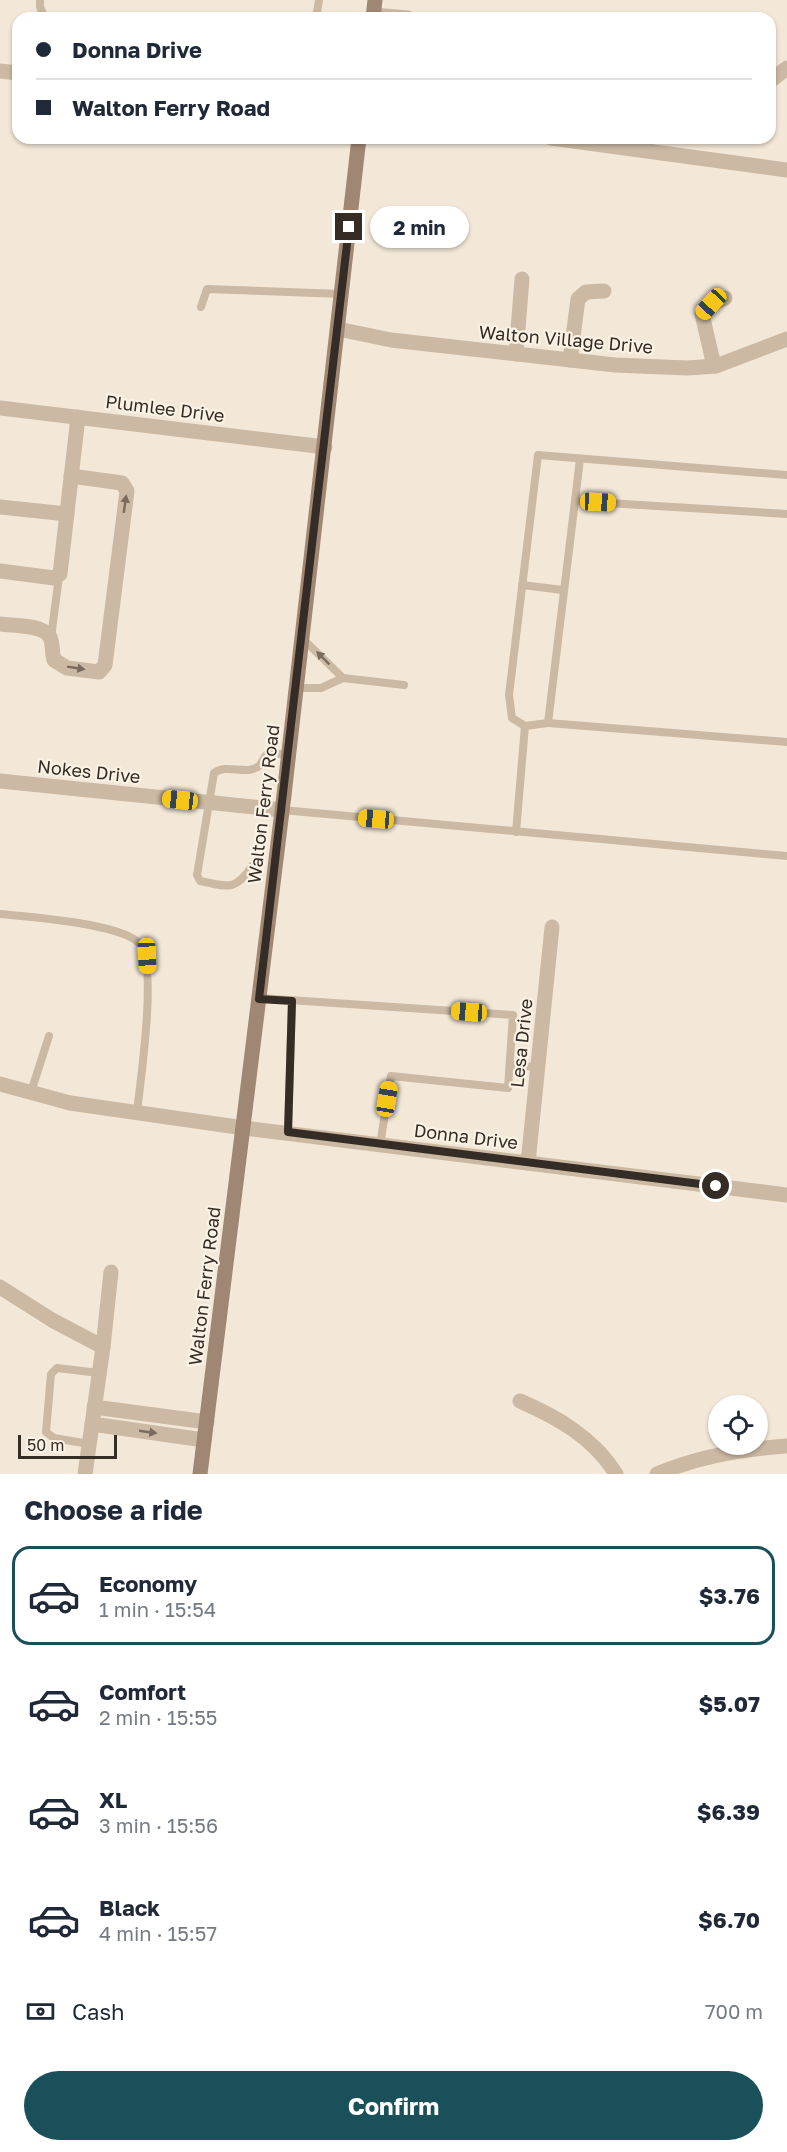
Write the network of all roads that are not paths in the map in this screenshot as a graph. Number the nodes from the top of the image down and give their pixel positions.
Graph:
1 (358, 144) edge
2 (595, 144) edge
3 (787, 170) edge
4 (522, 279) dead end
5 (604, 291) dead end
6 (342, 294) junction
7 (725, 298) dead end
8 (201, 308) dead end
9 (338, 329) junction
10 (787, 339) edge
11 (516, 354) junction
12 (570, 360) junction
13 (714, 366) junction
14 (0, 408) edge
15 (78, 417) junction
16 (324, 447) junction
17 (580, 459) junction
18 (787, 475) edge
19 (71, 476) junction
20 (575, 501) junction
21 (0, 507) edge
22 (67, 514) junction
23 (787, 514) edge
24 (0, 571) edge
25 (60, 574) junction
26 (522, 585) junction
27 (563, 590) junction
28 (0, 624) edge
29 (51, 638) junction
30 (302, 638) junction
31 (344, 678) junction
32 (404, 685) dead end
33 (297, 688) junction
34 (548, 723) junction
35 (525, 726) junction
36 (787, 742) edge
37 (289, 754) junction
38 (0, 781) edge
39 (208, 802) junction
40 (282, 810) junction
41 (516, 832) junction
42 (787, 856) edge
43 (252, 866) dead end
44 (0, 914) edge
45 (552, 927) dead end
46 (259, 999) junction
47 (292, 1001) junction
48 (50, 1036) dead end
49 (510, 1065) junction
50 (538, 1067) junction
51 (0, 1084) edge
52 (31, 1092) junction
53 (137, 1112) junction
54 (244, 1128) junction
55 (288, 1132) junction
56 (380, 1145) junction
57 (528, 1163) junction
58 (787, 1195) edge
59 (111, 1272) dead end
60 (0, 1287) edge
61 (103, 1347) junction
62 (99, 1373) junction
63 (520, 1401) dead end
64 (94, 1407) junction
65 (207, 1422) junction
66 (92, 1424) junction
67 (204, 1440) junction
68 (89, 1444) junction
69 (787, 1446) edge
70 (85, 1474) edge
71 (200, 1474) edge
72 (616, 1474) edge
73 (657, 1474) edge

1 - 6 street, Walton Ferry Road
2 - 3 street
4 - 11 street
5 - 12 street
6 - 8 lane
6 - 9 street, Walton Ferry Road
7 - 13 street
9 - 11 street, Walton Village Drive
9 - 16 street, Walton Ferry Road
10 - 13 street, Walton Village Drive
11 - 12 street, Walton Village Drive
12 - 13 street, Walton Village Drive
14 - 15 street, Plumlee Drive
15 - 16 street, Plumlee Drive
15 - 19 street
16 - 30 street, Walton Ferry Road
17 - 18 lane
17 - 20 lane
17 - 26 lane
19 - 22 street
29 -> 19 street
20 - 23 lane
20 - 27 lane
21 - 22 street
22 - 25 street
24 - 25 street
25 - 29 lane
26 - 27 lane
26 - 35 lane
27 - 34 lane
28 - 29 street
31 -> 30 lane
30 - 33 street, Walton Ferry Road
31 - 32 lane
31 - 33 lane
33 - 37 street, Walton Ferry Road
34 - 35 lane
34 - 36 lane
35 - 41 lane
37 - 39 lane
37 - 40 street, Walton Ferry Road
38 - 39 street, Nokes Drive
39 - 40 street, Nokes Drive
39 - 43 lane
40 - 41 lane
40 - 46 street, Walton Ferry Road
41 - 42 lane
44 - 53 lane
45 - 50 street, Lesa Drive
46 - 47 lane
46 - 54 street, Walton Ferry Road
47 - 49 lane
47 - 55 lane
48 - 52 lane
49 - 50 lane
49 - 56 lane
50 - 57 street, Lesa Drive
51 - 52 street, Donna Drive
52 - 53 street, Donna Drive
53 - 54 street, Donna Drive
54 - 55 street, Donna Drive
54 - 65 street, Walton Ferry Road
55 - 56 street, Donna Drive
56 - 57 street, Donna Drive
57 - 58 street, Donna Drive
59 - 61 street
60 - 61 street
61 - 62 street
62 - 64 street
62 - 68 lane
63 - 72 street
64 - 65 street
64 - 66 street
65 - 67 street, Walton Ferry Road
66 -> 67 street
66 - 68 street
67 - 71 street, Walton Ferry Road
68 - 70 street
69 - 73 street

